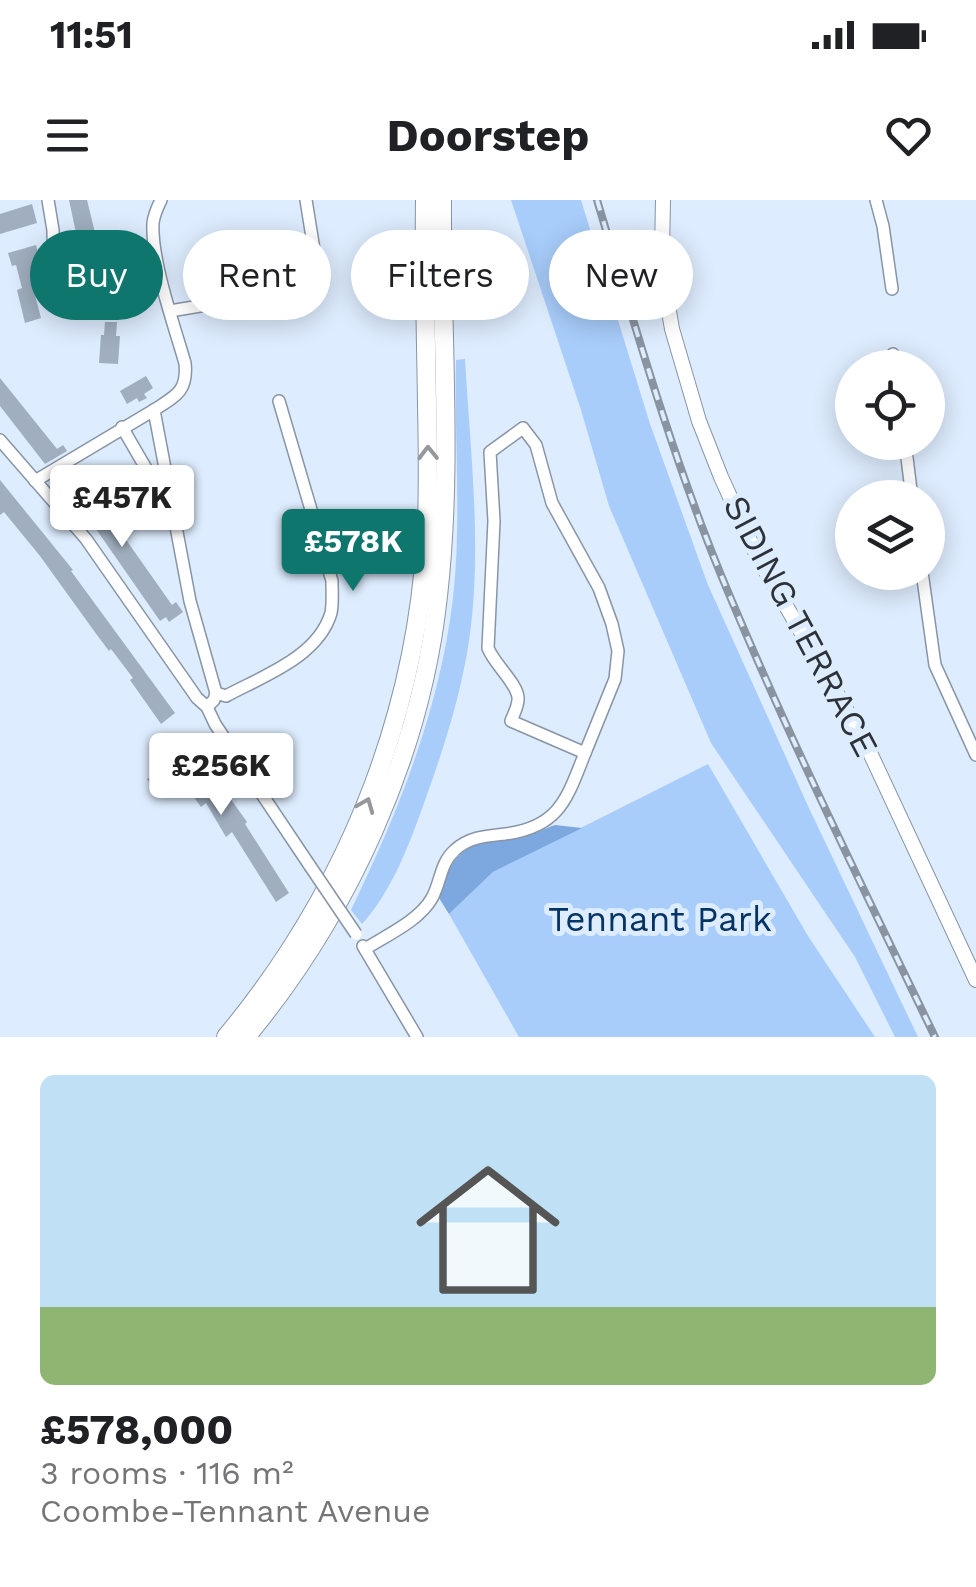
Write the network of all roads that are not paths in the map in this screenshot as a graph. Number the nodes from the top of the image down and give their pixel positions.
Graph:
1 (48, 200) edge
2 (161, 200) edge
3 (306, 200) edge
4 (425, 200) edge
5 (442, 200) edge
6 (663, 200) edge
7 (876, 200) edge
8 (54, 230) edge
9 (892, 289) dead end
10 (170, 311) junction
11 (279, 401) dead end
12 (154, 410) junction
13 (122, 427) junction
14 (0, 440) edge
15 (35, 480) junction
16 (166, 482) junction
17 (925, 590) edge
18 (216, 693) junction
19 (206, 707) junction
20 (586, 752) junction
21 (976, 755) edge
22 (365, 949) junction
23 (976, 980) edge
24 (226, 1037) edge
25 (246, 1037) edge
26 (417, 1037) edge

1 - 8 street
2 - 10 street
3 - 10 street
24 -> 4 highway
5 - 25 highway
6 - 23 main road, SIDING TERRACE
7 - 9 street
10 - 12 street
11 - 18 street
12 - 13 street
12 - 16 street
13 - 15 street
13 - 16 street
14 - 15 street
15 - 19 street
16 - 18 street
17 - 21 street
18 - 19 street
19 - 22 street, bridge
20 - 20 street
20 - 22 street
22 - 26 street

